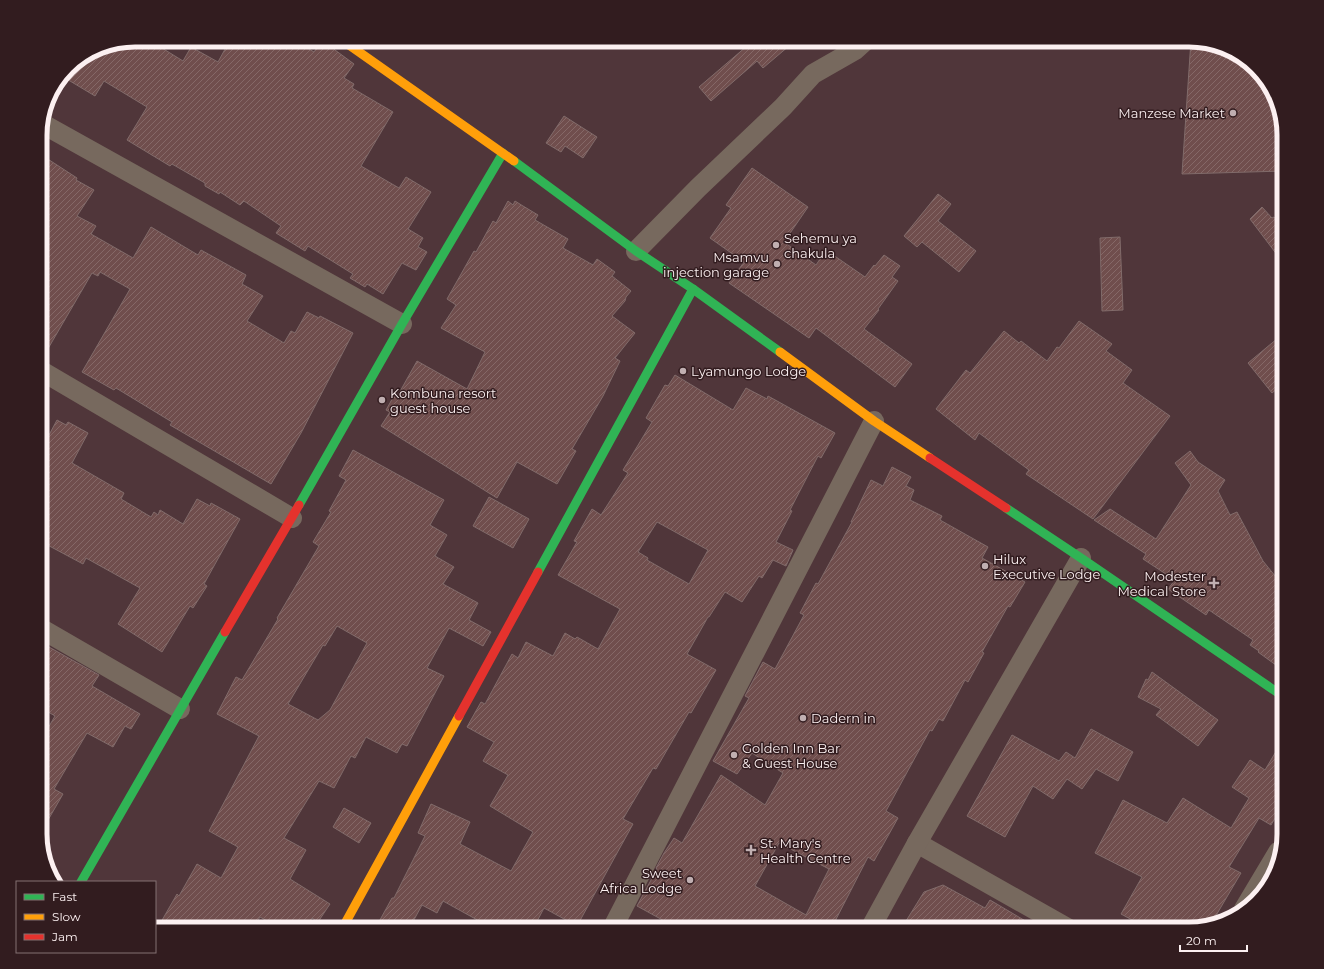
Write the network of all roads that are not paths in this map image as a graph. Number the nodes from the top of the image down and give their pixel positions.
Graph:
1 (352, 47) edge
2 (858, 47) edge
3 (47, 126) edge
4 (503, 153) junction
5 (636, 251) junction
6 (693, 289) junction
7 (402, 324) junction
8 (47, 374) edge
9 (874, 421) junction
10 (292, 518) junction
11 (1081, 558) junction
12 (47, 632) edge
13 (1277, 692) edge
14 (180, 709) junction
15 (917, 843) junction
16 (1272, 861) edge
17 (82, 881) edge
18 (1253, 894) edge
19 (346, 922) edge
20 (616, 922) edge
21 (874, 922) edge
22 (1057, 922) edge

1 - 4 street
2 - 5 street
3 - 7 street
4 - 5 street
4 - 7 street
5 - 6 street
6 - 9 street
6 - 19 street
7 - 10 street
8 - 10 street
9 - 11 street
9 - 20 street
10 - 14 street
11 - 13 street
11 - 15 street
12 - 14 street
14 - 17 street
15 - 21 street
15 - 22 street
16 - 18 street

